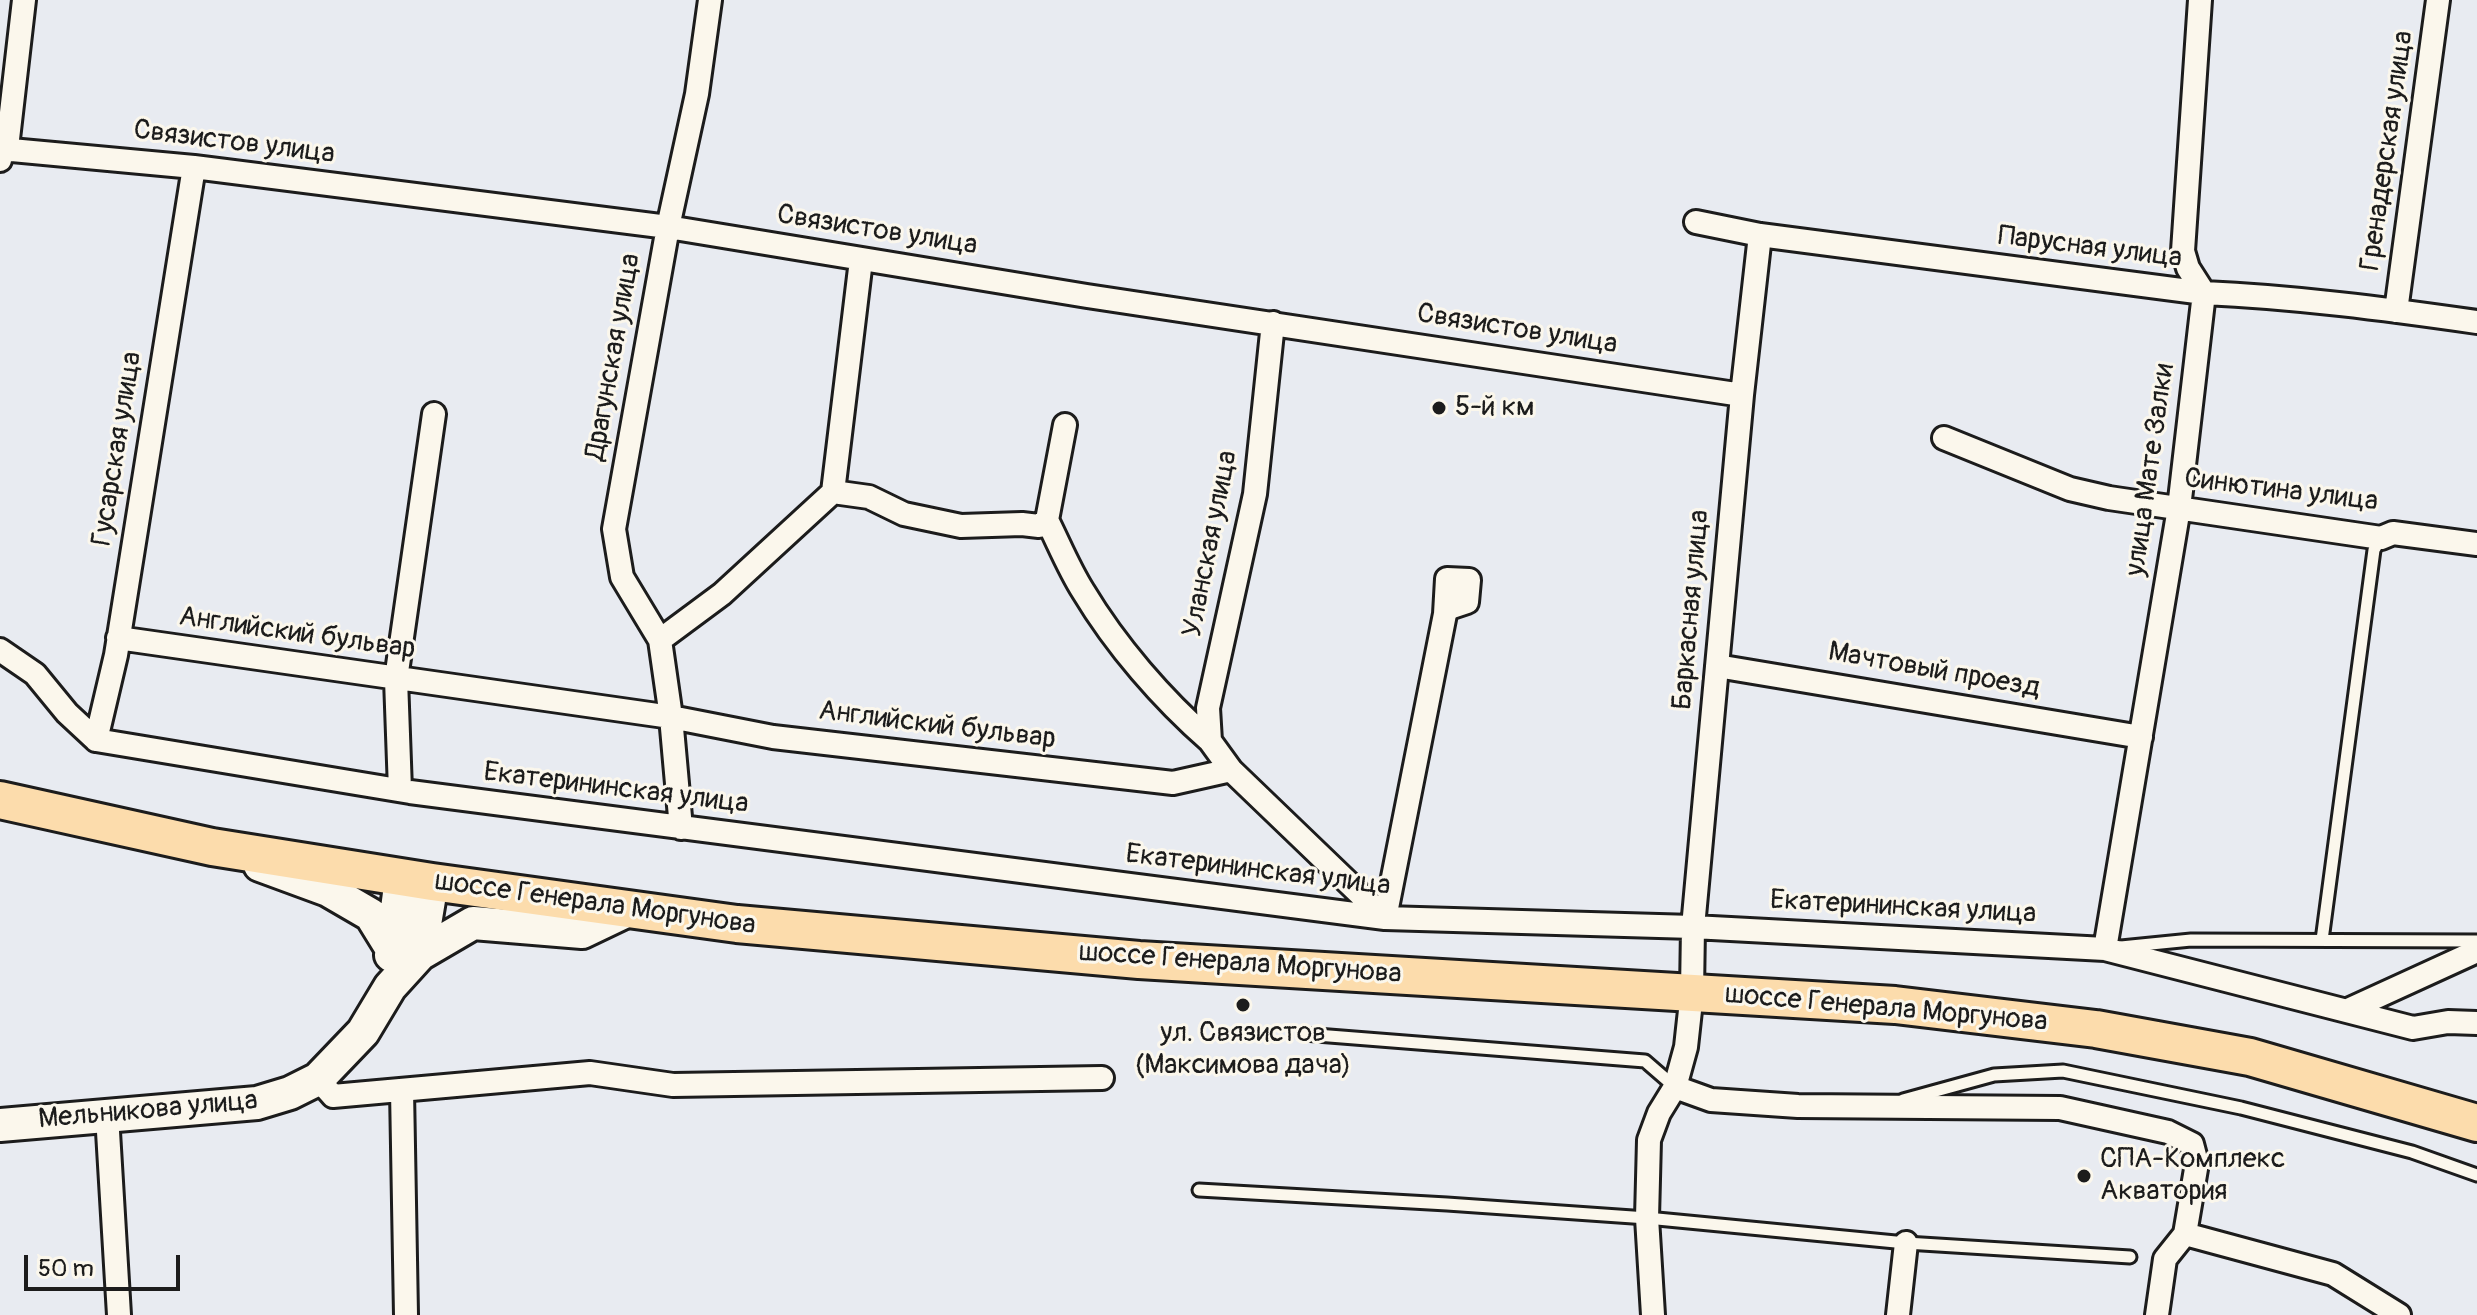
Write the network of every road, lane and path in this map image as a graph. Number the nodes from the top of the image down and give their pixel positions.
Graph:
1 (24, 0) edge
2 (710, 0) edge
3 (2200, 0) edge
4 (2438, 0) edge
5 (1, 153) edge
6 (194, 167) junction
7 (1696, 222) dead end
8 (668, 227) junction
9 (1760, 235) junction
10 (861, 260) junction
11 (2204, 293) junction
12 (2396, 311) junction
13 (2477, 322) edge
14 (1273, 323) junction
15 (1742, 395) junction
16 (434, 414) dead end
17 (1065, 425) dead end
18 (1944, 438) dead end
19 (833, 492) junction
20 (2179, 508) junction
21 (1047, 520) junction
22 (2381, 538) junction
23 (2477, 544) edge
24 (1445, 614) dead end
25 (118, 638) junction
26 (660, 640) junction
27 (0, 650) edge
28 (1717, 666) junction
29 (396, 679) junction
30 (671, 717) junction
31 (2141, 737) junction
32 (96, 740) junction
33 (1210, 741) junction
34 (1231, 770) junction
35 (400, 790) junction
36 (0, 800) edge
37 (681, 828) junction
38 (212, 847) junction
39 (416, 880) junction
40 (628, 910) junction
41 (1385, 918) junction
42 (1693, 927) junction
43 (2322, 940) junction
44 (2477, 941) edge
45 (2105, 949) junction
46 (2477, 951) edge
47 (406, 952) junction
48 (1692, 992) junction
49 (2348, 1010) junction
50 (2477, 1023) edge
51 (1304, 1034) dead end
52 (1102, 1078) dead end
53 (318, 1079) junction
54 (1675, 1087) junction
55 (402, 1090) junction
56 (1875, 1108) junction
57 (107, 1115) junction
58 (2477, 1123) edge
59 (0, 1125) edge
60 (2477, 1175) edge
61 (1199, 1190) dead end
62 (1647, 1218) junction
63 (2185, 1234) junction
64 (1906, 1243) junction
65 (2130, 1257) dead end
66 (119, 1315) edge
67 (406, 1315) edge
68 (1653, 1315) edge
69 (1898, 1315) edge
70 (2157, 1315) edge
71 (2399, 1315) edge

1 - 5 street
2 - 8 street, Драгунская улица
3 - 11 street
4 - 12 street, Гренадерская улица
5 - 6 street, Связистов улица
6 - 8 street, Связистов улица
6 - 25 street, Гусарская улица
7 - 9 street, Парусная улица
8 - 10 street, Связистов улица
8 - 26 street, Драгунская улица
9 - 11 street, Парусная улица
9 - 15 street, Баркасная улица
10 - 14 street, Связистов улица
10 - 19 street
11 - 12 street, Парусная улица
11 - 20 street, улица Мате Залки
12 - 13 street, Парусная улица
14 - 15 street, Связистов улица
14 - 33 street, Уланская улица
15 - 28 street, Баркасная улица
16 - 29 street
17 - 21 street
18 - 20 street, Синютина улица
19 - 21 street
19 - 26 street
20 - 22 street, Синютина улица
20 - 31 street, улица Мате Залки
21 - 33 street
22 - 23 street, Синютина улица
22 - 43 lane
24 - 41 street
25 - 29 street, Английский бульвар
25 - 32 street, Гусарская улица
26 - 30 street, Драгунская улица
27 - 32 street
28 - 31 street, Мачтовый проезд
28 - 42 street, Баркасная улица
29 - 30 street, Английский бульвар
29 - 35 street
30 - 34 street, Английский бульвар
30 - 37 street, Драгунская улица
31 - 45 street, улица Мате Залки
32 - 35 street, Екатерининская улица
33 - 34 street
34 - 41 street
35 - 37 street, Екатерининская улица
36 - 38 main road, шоссе Генерала Моргунова
37 - 41 street, Екатерининская улица
38 - 39 main road, шоссе Генерала Моргунова
38 - 47 street
39 - 40 main road, шоссе Генерала Моргунова
39 - 47 street
40 - 47 street, Мельникова улица
40 - 48 main road, шоссе Генерала Моргунова
41 - 42 street, Екатерининская улица
42 - 45 street, Екатерининская улица
42 - 48 street, Баркасная улица
43 - 44 lane
43 - 45 lane
45 - 49 street, Екатерининская улица
46 - 49 street
47 - 53 street, Мельникова улица
48 - 54 street, Баркасная улица
48 - 58 main road, шоссе Генерала Моргунова
49 - 50 street, Екатерининская улица
51 - 54 lane
52 - 55 street
53 - 55 street
53 - 57 street, Мельникова улица
54 - 56 street
54 - 62 street, Баркасная улица
55 - 67 street
56 - 60 lane
56 - 63 street
57 - 59 street, Мельникова улица
57 - 66 street
61 - 62 lane
62 - 64 lane
62 - 68 street, Баркасная улица
63 - 70 street
63 - 71 street
64 - 65 lane
64 - 69 street

